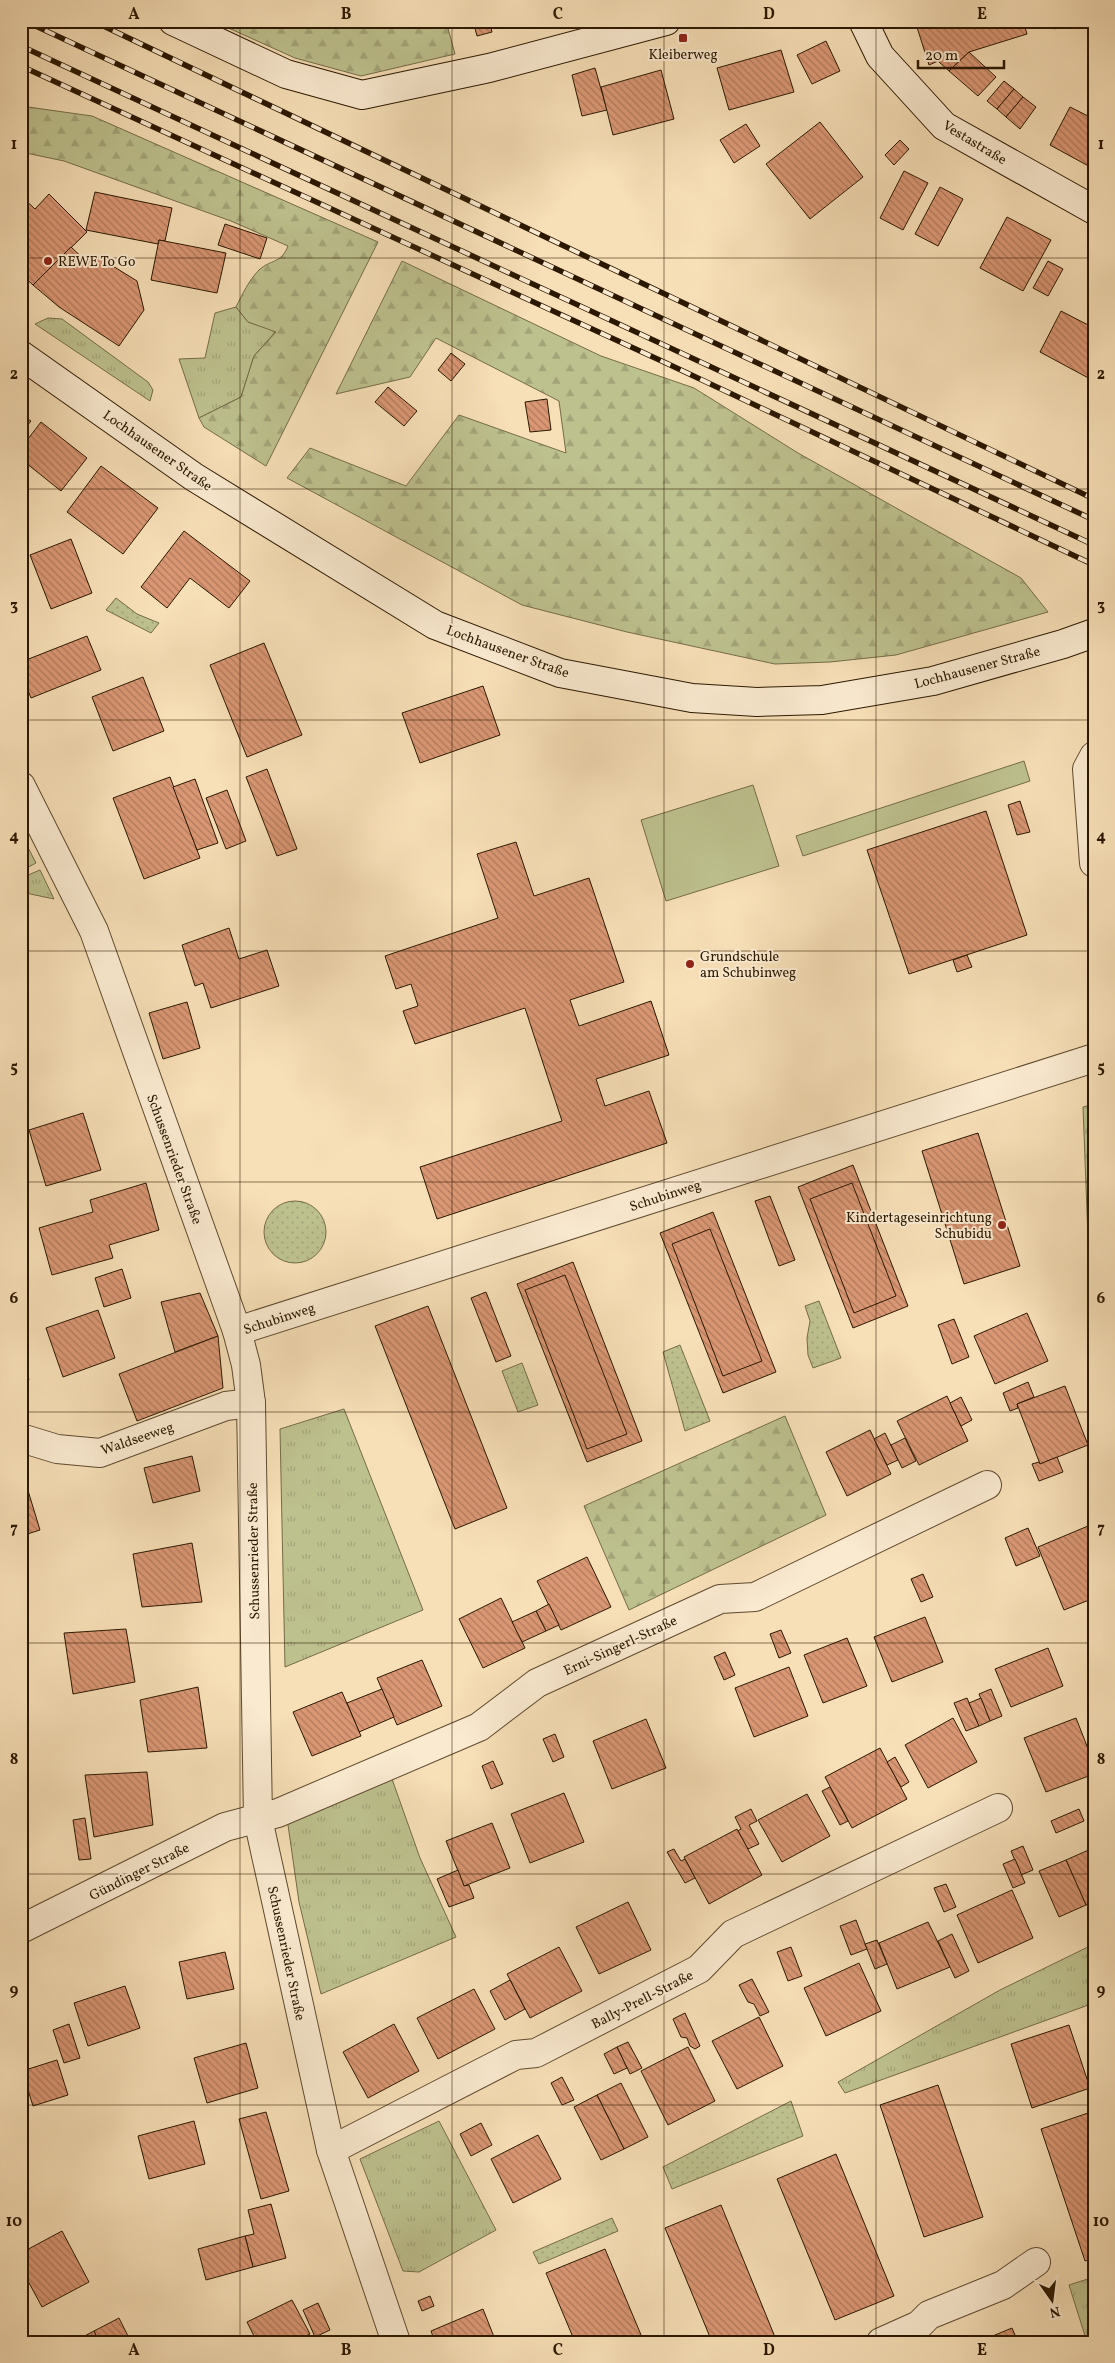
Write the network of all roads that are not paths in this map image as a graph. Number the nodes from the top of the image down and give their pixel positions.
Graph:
1 (173, 21) edge
2 (666, 21) edge
3 (864, 21) edge
4 (1094, 210) edge
5 (21, 355) edge
6 (1094, 633) edge
7 (1094, 756) edge
8 (21, 786) edge
9 (1094, 863) edge
10 (1094, 1058) edge
11 (237, 1332) junction
12 (251, 1403) junction
13 (21, 1438) edge
14 (988, 1485) dead end
15 (998, 1808) dead end
16 (258, 1819) junction
17 (21, 1929) edge
18 (330, 2150) junction
19 (1036, 2262) dead end
20 (396, 2342) edge
21 (881, 2342) edge

1 - 2 street
3 - 4 street, Vestastraße
5 - 6 street, Lochhausener Straße
7 - 9 street
8 - 11 street, Schussenrieder Straße
10 - 11 street, Schubinweg
11 - 12 street, Schussenrieder Straße
12 - 13 street, Waldseeweg
12 - 16 street, Schussenrieder Straße
14 - 16 street, Erni-Singerl-Straße
15 - 18 street, Bally-Prell-Straße
16 - 17 street, Gündinger Straße
16 - 18 street, Schussenrieder Straße
18 - 20 street, Schussenrieder Straße
19 - 21 street

